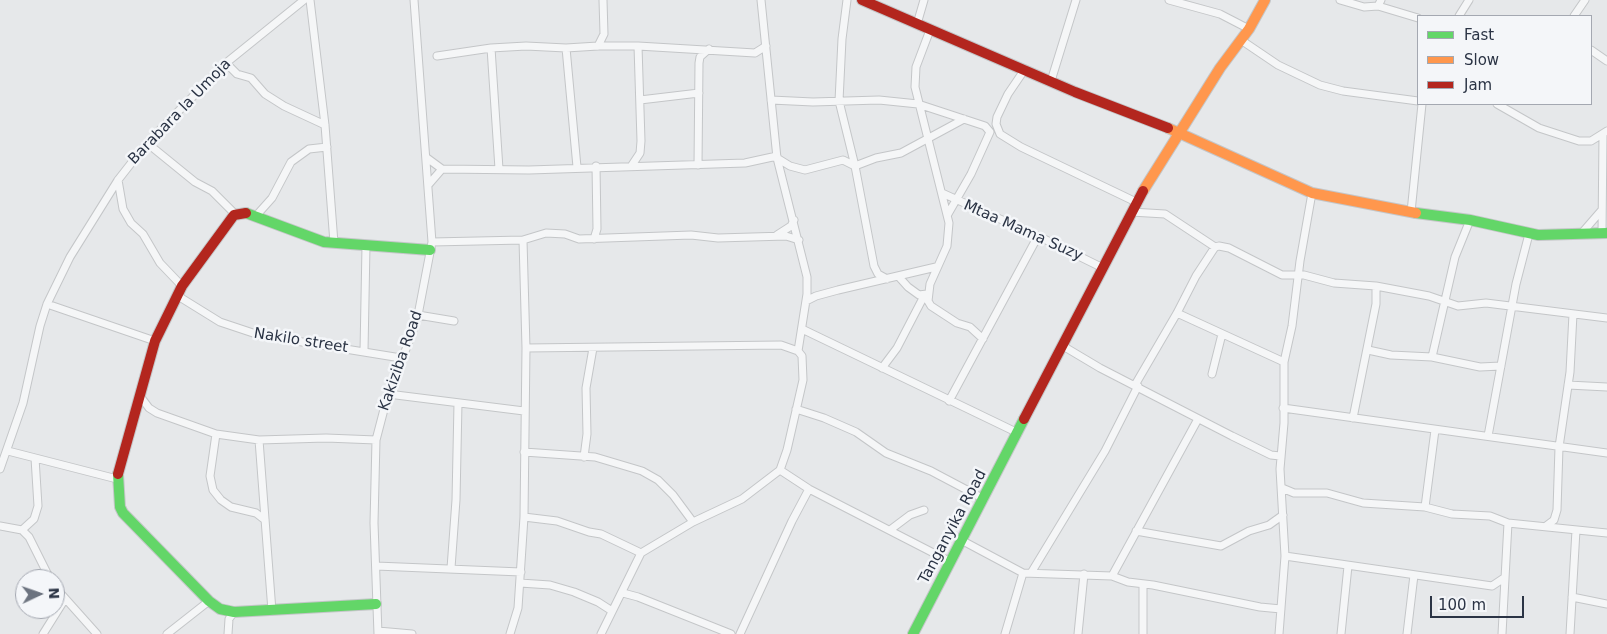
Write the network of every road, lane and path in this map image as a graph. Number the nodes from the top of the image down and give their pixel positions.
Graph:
1 (304, 0) edge
2 (310, 0) edge
3 (414, 0) edge
4 (603, 0) edge
5 (761, 0) edge
6 (847, 0) edge
7 (862, 0) edge
8 (924, 0) edge
9 (1076, 0) edge
10 (1169, 0) edge
11 (1265, 0) edge
12 (1340, 0) edge
13 (1469, 0) edge
14 (1585, 0) edge
15 (1380, 3) edge
16 (1460, 15) edge
17 (1575, 15) edge
18 (1417, 18) edge
19 (917, 24) junction
20 (1249, 29) junction
21 (930, 30) junction
22 (1241, 40) junction
23 (598, 46) junction
24 (638, 46) junction
25 (766, 46) junction
26 (490, 48) junction
27 (566, 48) junction
28 (709, 49) junction
29 (1592, 51) edge
30 (755, 53) junction
31 (437, 56) dead end
32 (767, 59) junction
33 (1607, 61) edge
34 (226, 63) junction
35 (1024, 69) junction
36 (1052, 81) junction
37 (699, 93) junction
38 (640, 100) junction
39 (770, 100) junction
40 (839, 101) junction
41 (1417, 101) edge
42 (918, 104) junction
43 (1422, 105) edge
44 (1499, 105) edge
45 (1515, 105) edge
46 (1511, 112) junction
47 (964, 119) junction
48 (325, 125) junction
49 (1180, 133) junction
50 (1605, 133) edge
51 (927, 140) junction
52 (1591, 141) junction
53 (147, 143) junction
54 (327, 147) junction
55 (1602, 148) junction
56 (777, 157) junction
57 (427, 158) junction
58 (632, 165) junction
59 (698, 165) junction
60 (596, 166) junction
61 (855, 166) junction
62 (577, 167) junction
63 (442, 169) junction
64 (498, 170) junction
65 (118, 180) junction
66 (429, 184) junction
67 (942, 193) junction
68 (1312, 193) junction
69 (957, 201) junction
70 (1136, 202) junction
71 (1602, 211) junction
72 (1131, 212) junction
73 (1411, 212) junction
74 (235, 214) junction
75 (948, 214) junction
76 (255, 217) junction
77 (794, 220) junction
78 (1470, 220) junction
79 (1605, 233) edge
80 (1529, 234) junction
81 (1581, 234) junction
82 (777, 235) junction
83 (1038, 236) junction
84 (594, 239) junction
85 (523, 240) junction
86 (799, 240) junction
87 (334, 243) junction
88 (366, 246) junction
89 (431, 246) junction
90 (1215, 247) junction
91 (874, 266) junction
92 (936, 267) junction
93 (1103, 268) junction
94 (1299, 275) junction
95 (899, 277) junction
96 (888, 279) junction
97 (866, 284) junction
98 (182, 286) junction
99 (1376, 286) junction
100 (926, 294) junction
101 (178, 296) junction
102 (806, 301) junction
103 (1445, 301) junction
104 (47, 304) junction
105 (1512, 307) junction
106 (1177, 313) junction
107 (1573, 314) junction
108 (418, 315) junction
109 (1607, 318) edge
110 (454, 321) dead end
111 (802, 329) junction
112 (1222, 334) junction
113 (983, 339) junction
114 (155, 340) junction
115 (1062, 346) junction
116 (526, 348) junction
117 (593, 348) junction
118 (798, 350) junction
119 (1368, 350) junction
120 (364, 351) junction
121 (1432, 357) junction
122 (401, 358) junction
123 (1284, 362) junction
124 (1501, 366) junction
125 (882, 368) junction
126 (1212, 374) dead end
127 (1568, 384) junction
128 (1136, 386) junction
129 (1607, 387) edge
130 (388, 394) junction
131 (140, 396) junction
132 (949, 401) junction
133 (458, 403) junction
134 (1283, 408) junction
135 (796, 409) junction
136 (524, 411) junction
137 (1353, 418) junction
138 (1198, 419) junction
139 (1435, 430) junction
140 (1018, 433) junction
141 (216, 434) junction
142 (1488, 436) junction
143 (259, 440) junction
144 (376, 440) junction
145 (1559, 447) junction
146 (8, 450) junction
147 (524, 452) junction
148 (1607, 453) edge
149 (584, 456) junction
150 (1280, 456) junction
151 (36, 458) junction
152 (0, 469) edge
153 (780, 470) junction
154 (117, 479) junction
155 (1282, 488) junction
156 (809, 489) junction
157 (984, 499) junction
158 (1425, 507) junction
159 (924, 510) dead end
160 (1284, 515) junction
161 (1556, 515) junction
162 (524, 517) junction
163 (265, 520) junction
164 (693, 522) junction
165 (1508, 523) junction
166 (0, 526) edge
167 (1546, 526) junction
168 (1563, 528) junction
169 (22, 530) junction
170 (890, 530) junction
171 (1576, 530) junction
172 (1136, 531) junction
173 (1607, 532) edge
174 (963, 540) junction
175 (641, 553) junction
176 (1285, 556) junction
177 (951, 562) junction
178 (376, 566) junction
179 (1348, 566) junction
180 (451, 568) junction
181 (45, 569) edge
182 (521, 572) junction
183 (1023, 573) junction
184 (1031, 573) junction
185 (1084, 574) junction
186 (1112, 576) junction
187 (1414, 576) junction
188 (1504, 578) junction
189 (520, 583) junction
190 (1143, 584) junction
191 (1492, 586) junction
192 (623, 593) junction
193 (1572, 597) junction
194 (1503, 598) junction
195 (65, 599) edge
196 (209, 601) junction
197 (376, 604) junction
198 (1607, 604) edge
199 (1281, 609) junction
200 (272, 611) junction
201 (612, 611) junction
202 (234, 612) junction
203 (52, 619) edge
204 (1008, 624) junction
205 (378, 632) edge
206 (43, 634) edge
207 (97, 634) edge
208 (167, 634) edge
209 (228, 634) edge
210 (412, 634) edge
211 (510, 634) edge
212 (601, 634) edge
213 (731, 634) edge
214 (740, 634) edge
215 (913, 634) edge
216 (1000, 634) edge
217 (1005, 634) edge
218 (1078, 634) edge
219 (1144, 634) edge
220 (1279, 634) edge
221 (1341, 634) edge
222 (1408, 634) edge
223 (1502, 634) edge
224 (1570, 634) edge

1 - 34 street, Barabara la Umoja
2 - 48 street
3 - 57 street, Kakiziba Road
4 - 23 street
5 - 25 street
6 - 40 street
7 - 19 street
8 - 19 street
9 - 36 street
10 - 20 street
11 - 20 street, Tanganyika Road
12 - 15 street
13 - 16 street
14 - 17 street
15 - 18 street
19 - 21 street
20 - 22 street, Tanganyika Road
21 - 35 street
21 - 42 street
22 - 41 street
22 - 49 street, Tanganyika Road
23 - 24 street
23 - 27 street
24 - 28 street
24 - 38 street
25 - 30 street
25 - 32 street
26 - 27 street
26 - 31 street
26 - 64 street
27 - 62 street
28 - 30 street
28 - 37 street
29 - 33 street
30 - 32 street
32 - 39 street
34 - 48 street
34 - 53 street, Barabara la Umoja
35 - 36 street
35 - 70 street
36 - 49 street
37 - 38 street
37 - 59 street
38 - 58 street
39 - 40 street
39 - 56 street
40 - 42 street
40 - 61 street
42 - 47 street
42 - 51 street
43 - 73 street
44 - 46 street
45 - 46 street
46 - 52 street
47 - 51 street
47 - 69 street
48 - 54 street
49 - 68 street
49 - 70 street, Tanganyika Road
50 - 52 street
50 - 55 street
51 - 61 street
51 - 67 street
52 - 55 street
53 - 65 street, Barabara la Umoja
53 - 74 street
54 - 76 street
54 - 87 street
55 - 71 street
56 - 59 street
56 - 61 street
56 - 77 street
57 - 63 street
57 - 66 street, Kakiziba Road
58 - 59 street
58 - 60 street
60 - 62 street
60 - 84 street
61 - 91 street
62 - 64 street
63 - 64 street
63 - 66 street
65 - 98 street
65 - 104 street, Barabara la Umoja
66 - 89 street, Kakiziba Road
67 - 69 street, Mtaa Mama Suzy
67 - 75 street
68 - 73 street
68 - 94 street
69 - 75 street
69 - 83 street, Mtaa Mama Suzy
70 - 72 street, Tanganyika Road
71 - 79 street
71 - 81 street
72 - 90 street
72 - 93 street, Tanganyika Road
73 - 78 street
74 - 76 street
74 - 98 street
75 - 92 street
76 - 87 street
77 - 82 street
77 - 86 street
78 - 80 street
78 - 103 street
79 - 81 street
80 - 81 street
80 - 105 street
82 - 84 street
82 - 86 street
83 - 93 street, Mtaa Mama Suzy
83 - 113 street
84 - 85 street
85 - 89 street
85 - 116 street
86 - 102 street
87 - 88 street
88 - 89 street
88 - 120 street
89 - 108 street, Kakiziba Road
90 - 94 street
90 - 106 street
91 - 96 street
91 - 97 street
92 - 95 street
92 - 100 street
93 - 115 street, Tanganyika Road
94 - 99 street
94 - 123 street
95 - 96 street
95 - 100 street
96 - 97 street
97 - 102 street
98 - 101 street
99 - 103 street
99 - 119 street
100 - 113 street
100 - 125 street
101 - 114 street
101 - 120 street, Nakilo street
102 - 111 street
103 - 105 street
103 - 121 street
104 - 114 street
104 - 146 street, Barabara la Umoja
105 - 107 street
105 - 124 street
106 - 112 street
106 - 128 street
107 - 109 street
107 - 127 street
108 - 110 street
108 - 122 street, Kakiziba Road
111 - 118 street
111 - 125 street
112 - 123 street
112 - 126 street
113 - 132 street
114 - 131 street
115 - 128 street
115 - 140 street, Tanganyika Road
116 - 117 street
116 - 136 street
117 - 118 street
117 - 149 street
118 - 135 street
119 - 121 street
119 - 137 street
120 - 122 street, Nakilo street
121 - 124 street
122 - 130 street, Kakiziba Road
123 - 134 street
124 - 142 street
125 - 132 street
127 - 129 street
127 - 145 street
128 - 138 street
128 - 184 street
130 - 133 street
130 - 144 street, Kakiziba Road
131 - 141 street
131 - 154 street
132 - 140 street
133 - 136 street
133 - 180 street
134 - 137 street
134 - 150 street
135 - 153 street
135 - 157 street
136 - 147 street
137 - 139 street
138 - 150 street
138 - 172 street
139 - 142 street
139 - 158 street
140 - 157 street, Tanganyika Road
141 - 143 street
141 - 163 street
142 - 145 street
143 - 144 street
143 - 163 street
144 - 178 street, Kakiziba Road
145 - 148 street
145 - 161 street
146 - 151 street
146 - 152 street, Barabara la Umoja
147 - 149 street
147 - 162 street
149 - 164 street
150 - 155 street
151 - 154 street
151 - 169 street
153 - 156 street
153 - 164 street
154 - 196 street
155 - 158 street
155 - 160 street
156 - 170 street
156 - 214 street
157 - 174 street, Tanganyika Road
158 - 165 street
159 - 170 street
160 - 172 street
160 - 176 street
161 - 167 street
161 - 168 street
162 - 175 street
162 - 182 street
163 - 200 street
164 - 175 street
165 - 167 street
165 - 188 street
166 - 169 street
167 - 168 street
168 - 171 street
169 - 181 street
170 - 177 street
171 - 173 street
171 - 193 street
172 - 186 street
174 - 177 street, Tanganyika Road
174 - 183 street
175 - 192 street
176 - 179 street
176 - 199 street
177 - 215 street, Tanganyika Road
178 - 180 street
178 - 197 street, Kakiziba Road
179 - 187 street
179 - 221 street
180 - 182 street
182 - 189 street
183 - 184 street
183 - 204 street
184 - 185 street
185 - 186 street
185 - 218 street
186 - 190 street
187 - 191 street
187 - 222 street
188 - 191 street
188 - 194 street
189 - 201 street
189 - 211 street
190 - 199 street
190 - 219 street
191 - 194 street
192 - 201 street
192 - 213 street
193 - 198 street
193 - 224 street
194 - 223 street
195 - 207 street
196 - 202 street
196 - 208 street
197 - 200 street
197 - 205 street, Kakiziba Road
199 - 220 street
200 - 202 street
201 - 212 street
202 - 209 street
203 - 206 street
204 - 216 street
204 - 217 street
205 - 210 street

